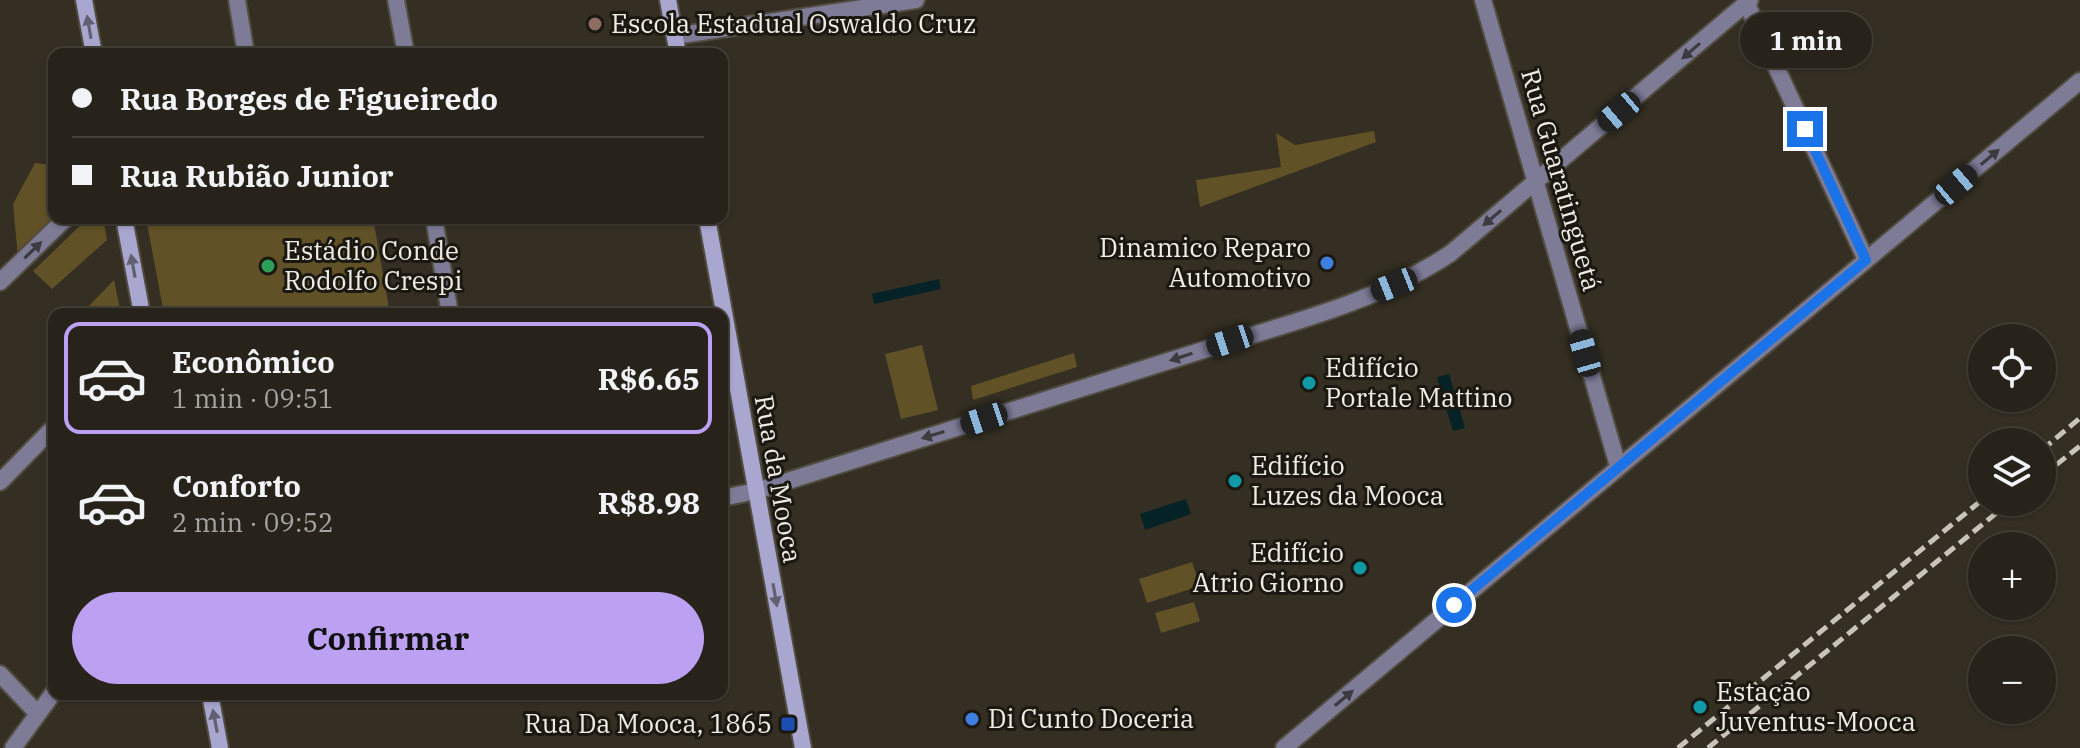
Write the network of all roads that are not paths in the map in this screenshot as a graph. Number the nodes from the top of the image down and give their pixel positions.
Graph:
1 (84, 0) edge
2 (237, 0) edge
3 (396, 0) edge
4 (668, 0) edge
5 (916, 0) edge
6 (1483, 0) edge
7 (1747, 1) edge
8 (675, 36) junction
9 (93, 48) edge
10 (245, 48) edge
11 (405, 48) edge
12 (677, 48) edge
13 (2080, 81) edge
14 (1536, 182) junction
15 (60, 224) edge
16 (125, 224) edge
17 (435, 224) edge
18 (708, 224) edge
19 (1866, 260) junction
20 (0, 282) edge
21 (141, 308) edge
22 (449, 308) edge
23 (723, 308) edge
24 (728, 335) edge
25 (48, 433) edge
26 (1618, 466) junction
27 (0, 482) edge
28 (756, 491) junction
29 (728, 497) edge
30 (0, 674) edge
31 (48, 700) edge
32 (211, 700) edge
33 (38, 714) junction
34 (1289, 747) edge
35 (13, 748) edge
36 (220, 748) edge
37 (803, 748) edge

9 -> 1 main road
2 - 10 street
3 - 11 street
4 - 8 main road
5 - 8 street
6 - 14 street, Rua Guaratinguetá
7 -> 14 street
7 - 19 street
8 - 12 main road
19 -> 13 street
14 - 26 street, Rua Guaratinguetá
14 -> 28 street
20 -> 15 street
21 -> 16 main road
17 - 22 street
18 - 23 main road, Rua da Mooca
19 - 26 street
24 - 28 main road, Rua da Mooca
25 - 27 street
34 -> 26 street
28 - 29 street
28 -> 37 main road, Rua da Mooca
30 - 33 street
31 - 33 street
36 -> 32 main road
33 - 35 street

